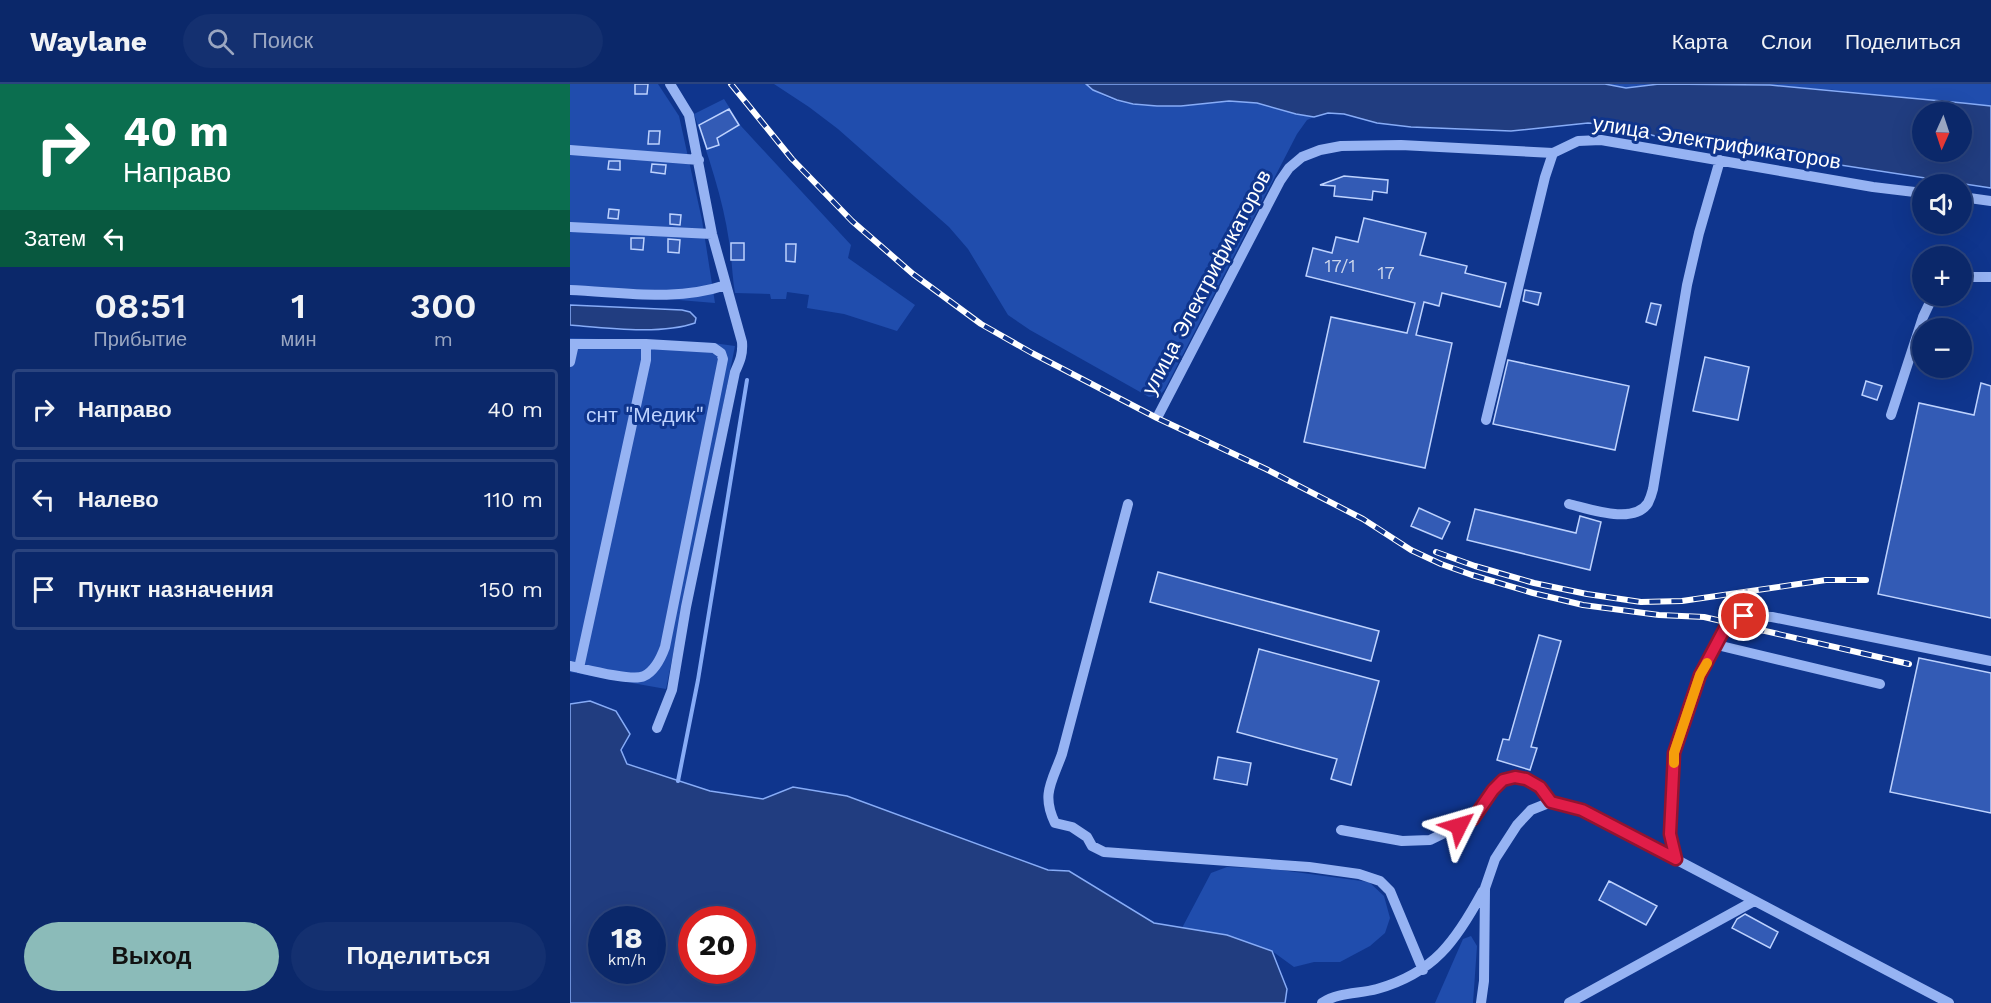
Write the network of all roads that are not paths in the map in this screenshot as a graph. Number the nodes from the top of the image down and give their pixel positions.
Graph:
1 (670, 84) edge
2 (570, 150) edge
3 (1553, 153) junction
4 (699, 160) junction
5 (1720, 160) junction
6 (1912, 192) edge
7 (1972, 198) edge
8 (1991, 201) edge
9 (570, 226) edge
10 (712, 234) junction
11 (1972, 277) edge
12 (1991, 277) edge
13 (726, 285) junction
14 (570, 290) edge
15 (1928, 306) edge
16 (572, 344) edge
17 (646, 344) junction
18 (570, 362) edge
19 (1159, 414) dead end
20 (1891, 415) dead end
21 (1486, 420) dead end
22 (1128, 504) dead end
23 (1569, 504) dead end
24 (1717, 645) junction
25 (1991, 662) edge
26 (575, 667) edge
27 (1880, 684) dead end
28 (657, 728) dead end
29 (1551, 802) junction
30 (1341, 830) dead end
31 (1676, 859) junction
32 (1485, 888) junction
33 (1754, 901) junction
34 (1423, 970) junction
35 (1322, 1003) edge
36 (1481, 1003) edge
37 (1569, 1003) edge
38 (1949, 1003) edge

1 - 4 street
2 - 4 street
3 - 5 street, улица Электрификаторов
3 - 19 street, улица Электрификаторов
3 - 21 street
4 - 10 street
5 - 6 street, улица Электрификаторов
5 - 23 street
7 - 8 street
9 - 10 street
10 - 13 street
11 - 12 street
13 - 14 street
13 - 28 street
15 - 20 street
16 - 17 street
16 - 18 street
17 - 26 street
17 - 26 street
22 - 34 street
24 - 25 street
24 - 27 street
24 - 31 street
29 - 30 street
29 - 31 street
29 - 32 street
31 - 33 street
32 - 34 street
32 - 36 street
33 - 37 street
33 - 38 street
34 - 35 street

